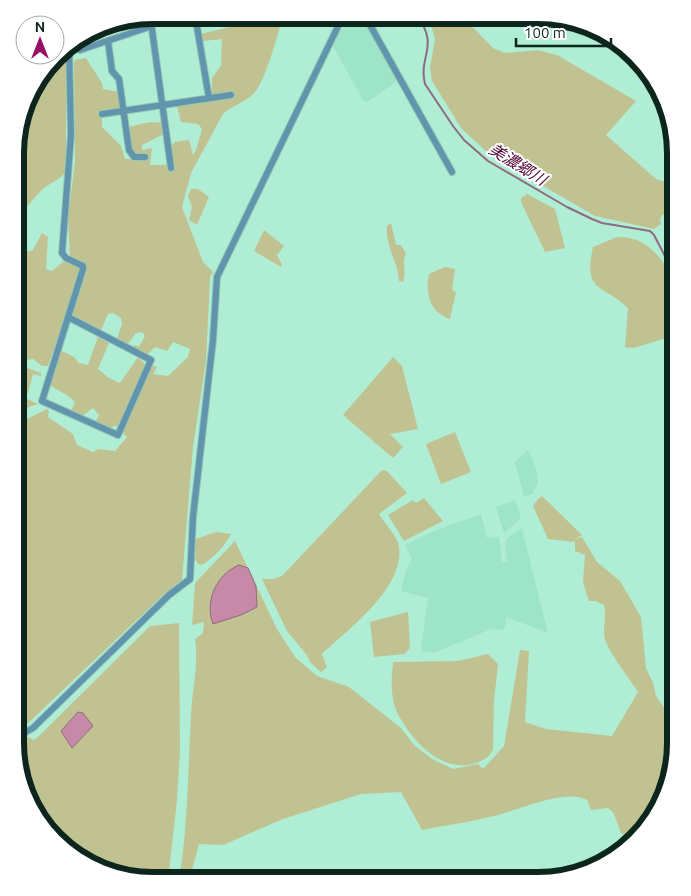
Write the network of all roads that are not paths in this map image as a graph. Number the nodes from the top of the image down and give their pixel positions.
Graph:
1 (197, 24) edge
2 (339, 24) edge
3 (369, 24) edge
4 (152, 26) joint
5 (108, 41) junction
6 (79, 47) edge
7 (80, 50) junction
8 (70, 53) edge
9 (71, 53) edge
10 (231, 95) dead end
11 (209, 98) junction
12 (163, 105) junction
13 (123, 111) junction
14 (102, 114) dead end
15 (145, 157) dead end
16 (172, 168) dead end
17 (452, 172) dead end
18 (68, 317) junction
19 (24, 733) edge

1 - 11 street
2 - 19 street
3 - 17 street
4 - 5 street
4 - 12 street
5 - 7 street
5 - 13 street
6 - 7 street
7 - 9 street
8 - 18 street
10 - 11 street
11 - 12 street
12 - 13 street
12 - 16 street
13 - 14 street
13 - 15 street
18 - 18 street

